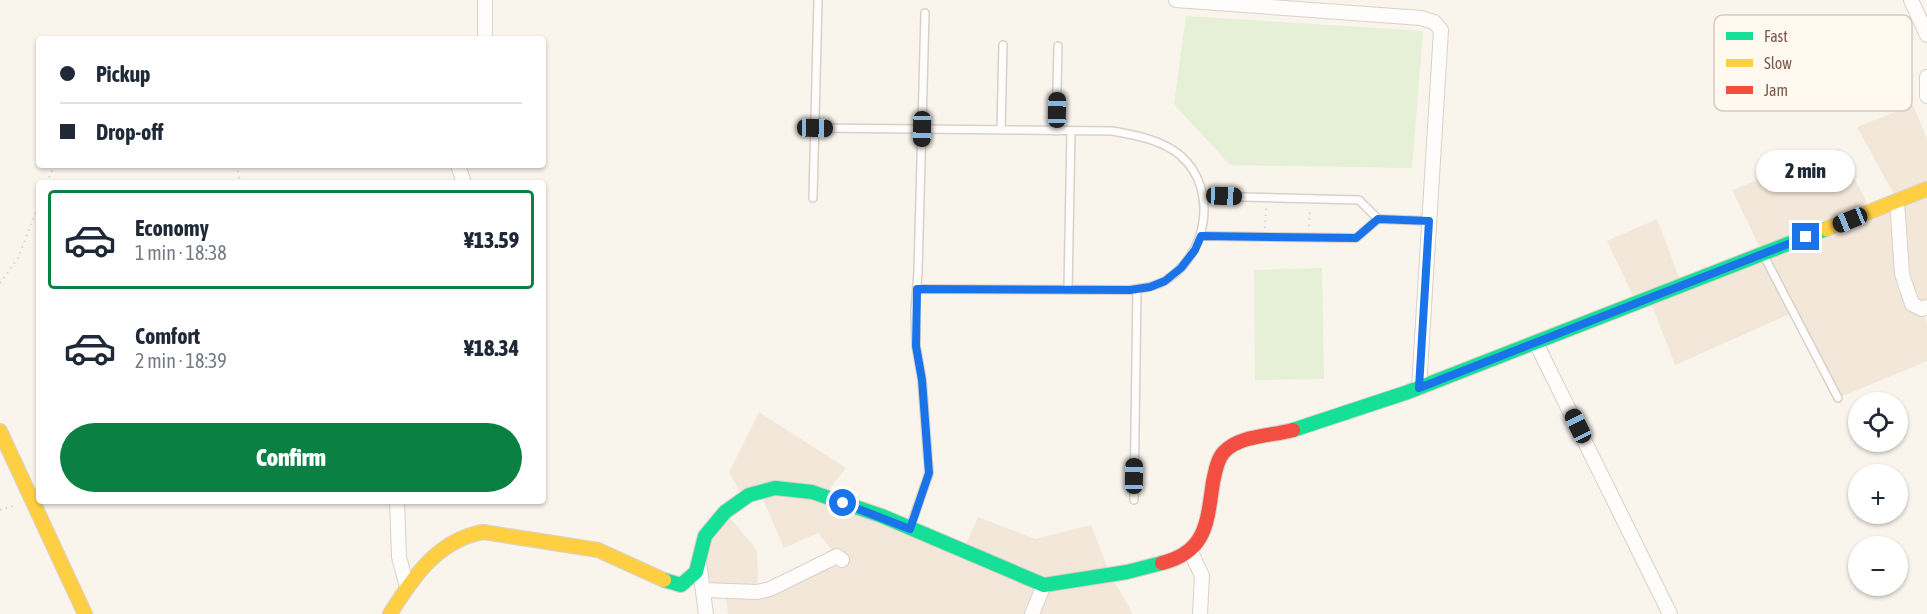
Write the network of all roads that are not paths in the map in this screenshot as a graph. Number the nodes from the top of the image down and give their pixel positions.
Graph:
1 (485, 0) edge
2 (818, 0) edge
3 (1184, 0) edge
4 (1911, 0) edge
5 (925, 13) dead end
6 (1927, 35) edge
7 (485, 36) edge
8 (1003, 45) dead end
9 (1058, 46) dead end
10 (1927, 77) edge
11 (1927, 96) edge
12 (815, 128) junction
13 (922, 129) junction
14 (1001, 130) junction
15 (1056, 131) junction
16 (1071, 131) junction
17 (1927, 189) edge
18 (1203, 196) junction
19 (813, 198) dead end
20 (1897, 201) junction
21 (1378, 219) junction
22 (1429, 221) junction
23 (1201, 236) junction
24 (1764, 254) junction
25 (917, 289) junction
26 (1137, 289) junction
27 (1068, 290) junction
28 (1927, 307) edge
29 (1536, 343) junction
30 (1419, 388) junction
31 (1838, 398) dead end
32 (0, 432) edge
33 (1134, 500) dead end
34 (397, 504) edge
35 (910, 529) junction
36 (1191, 552) junction
37 (699, 560) junction
38 (842, 560) dead end
39 (1044, 585) junction
40 (407, 587) junction
41 (705, 590) junction
42 (85, 614) edge
43 (390, 614) edge
44 (706, 614) edge
45 (1032, 614) edge
46 (1200, 614) edge
47 (1670, 614) edge

1 - 7 street
2 - 12 lane
3 - 22 street
4 - 6 street
5 - 13 lane
8 - 14 lane
9 - 15 lane
10 - 11 street
12 - 13 lane
12 - 19 lane
13 - 14 lane
13 - 25 lane
14 - 15 lane
15 - 16 lane
16 - 18 lane
16 - 27 lane
17 - 20 street
18 - 21 lane
18 - 23 lane
20 - 24 street
20 - 28 street
21 - 22 lane
21 - 23 lane
22 - 30 street
23 - 26 lane
24 - 29 street
24 - 31 lane
25 - 27 lane
25 - 35 lane
26 - 27 lane
26 - 33 lane
29 - 30 street
29 - 47 street
30 - 36 street
32 - 42 street
34 - 40 street
35 - 37 street
35 - 39 street
36 - 39 street
36 - 46 street
37 - 40 street
37 - 41 street
38 - 41 street
39 - 45 street
40 - 43 street
41 - 44 street

